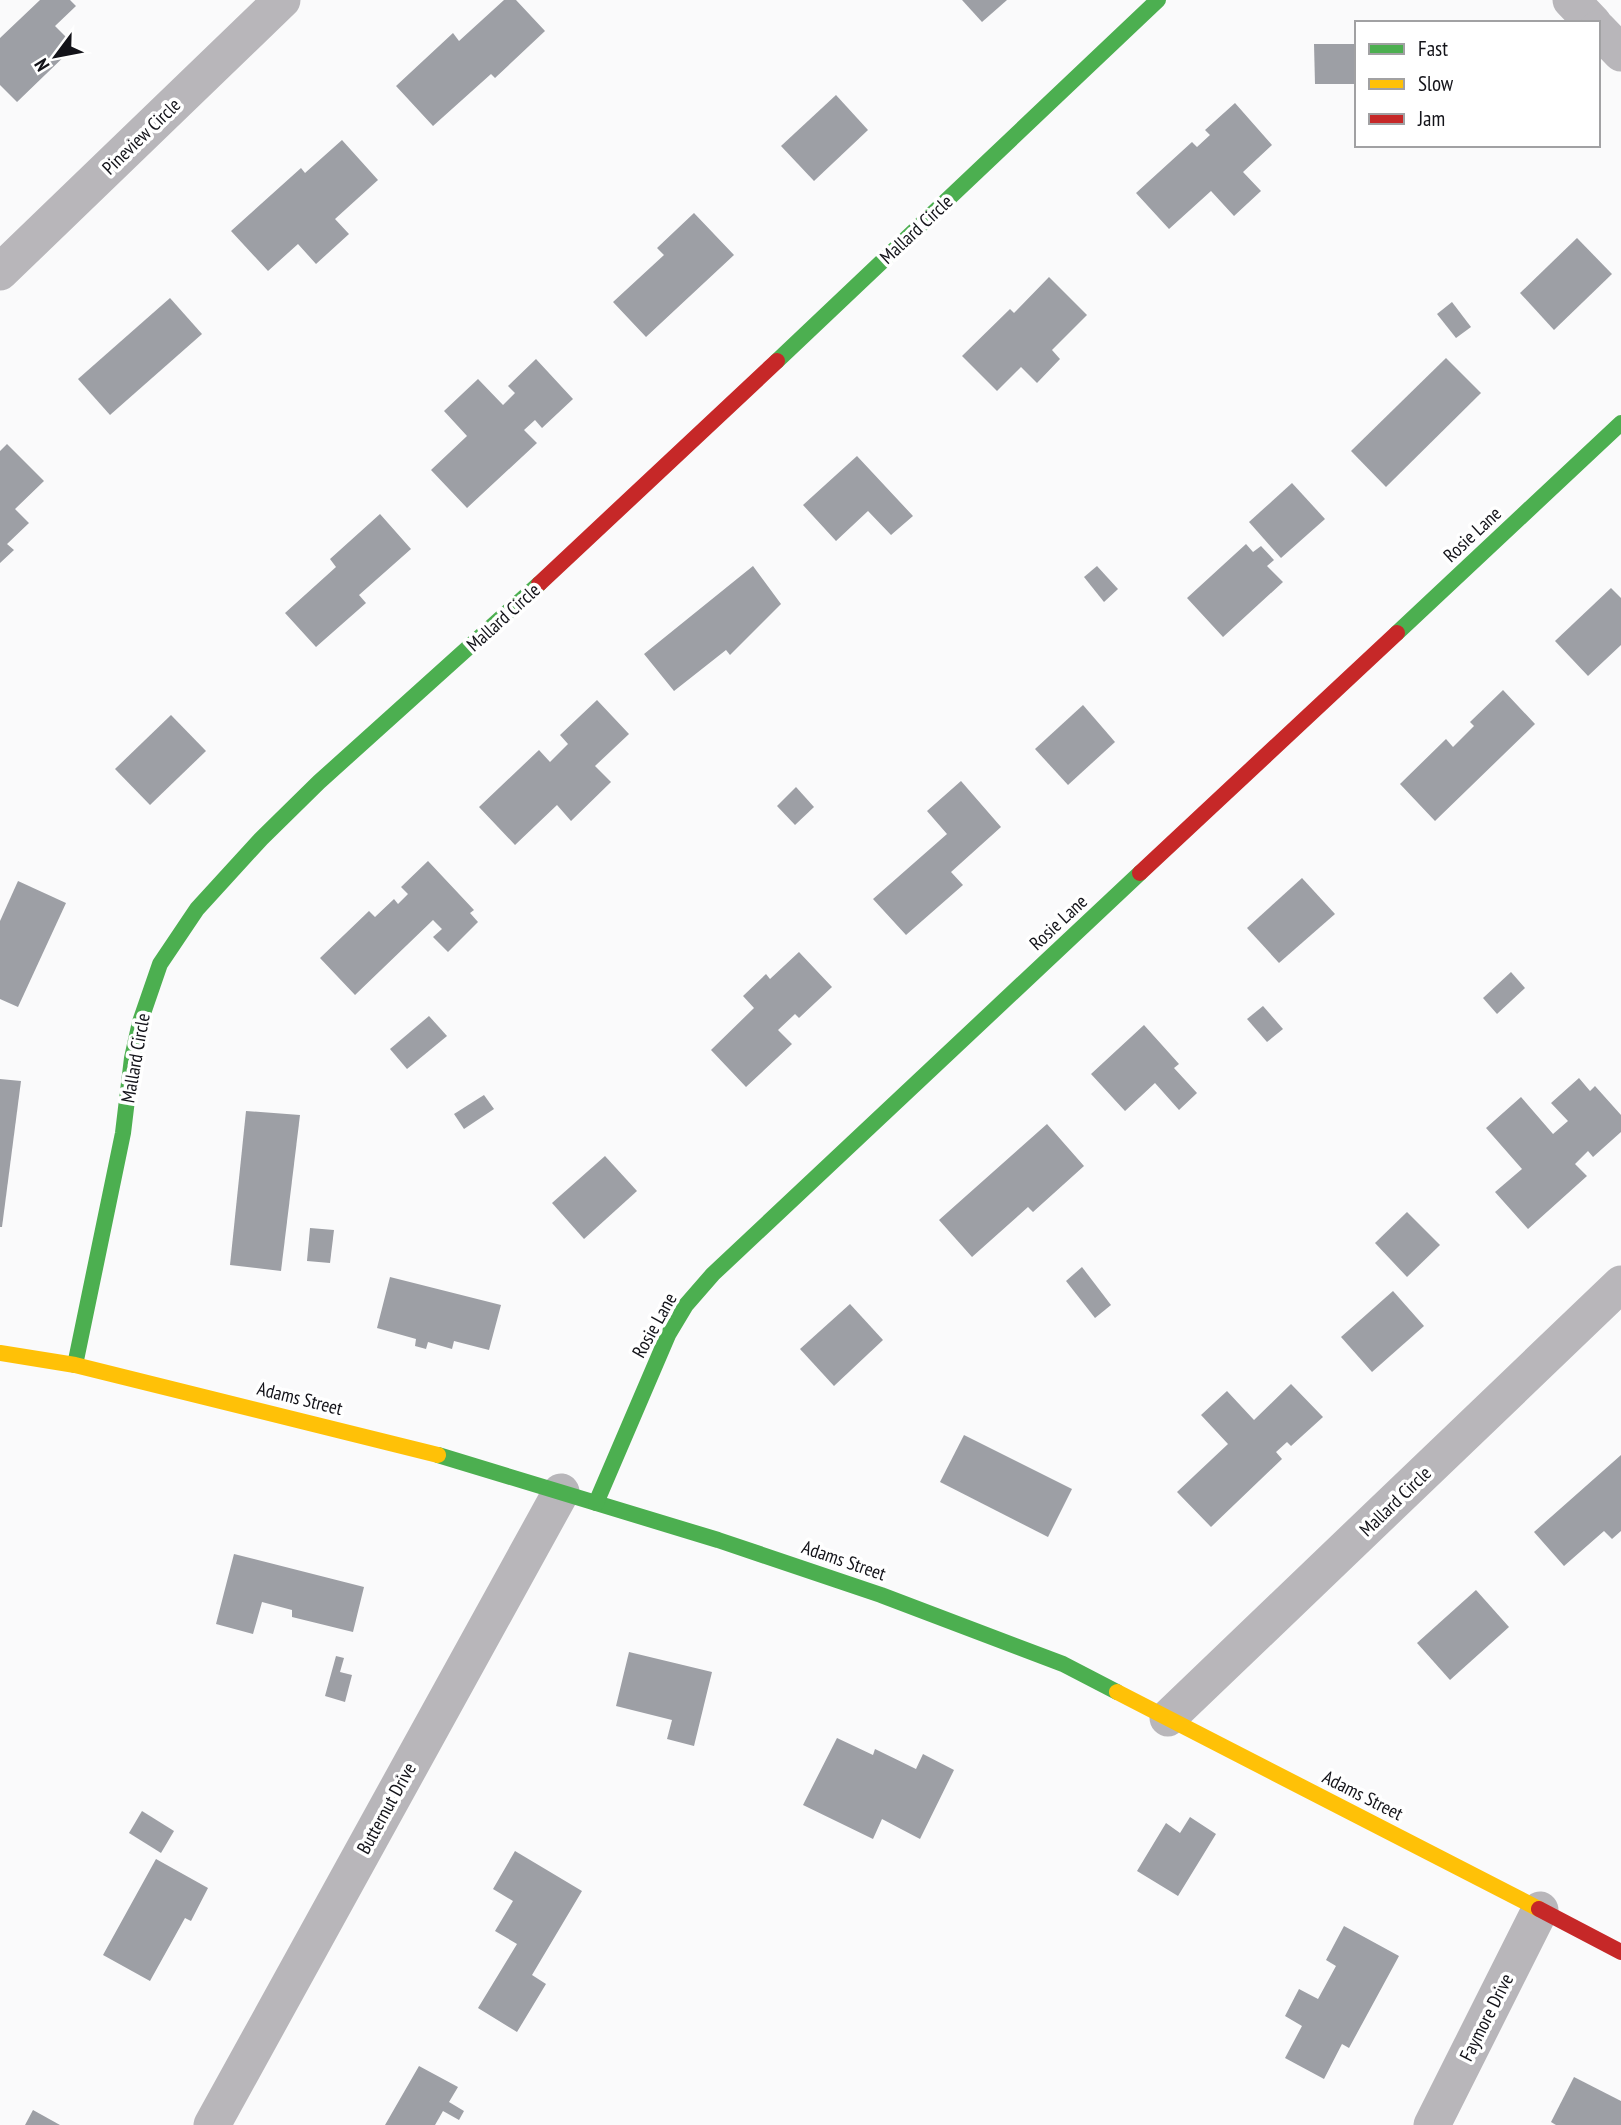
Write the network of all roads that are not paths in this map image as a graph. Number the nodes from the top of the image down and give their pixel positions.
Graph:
1 (282, 0) edge
2 (1158, 0) edge
3 (1571, 0) edge
4 (1590, 21) edge
5 (1600, 31) edge
6 (1621, 53) edge
7 (0, 272) edge
8 (1621, 423) edge
9 (1621, 1284) edge
10 (0, 1353) edge
11 (75, 1364) junction
12 (561, 1492) junction
13 (596, 1503) junction
14 (1168, 1718) junction
15 (1540, 1910) junction
16 (1621, 1952) edge
17 (212, 2125) edge
18 (1432, 2125) edge

1 - 7 street, Pineview Circle
2 - 11 street, Mallard Circle
3 - 4 street
5 - 6 street
8 - 13 street, Rosie Lane
9 - 14 street, Mallard Circle
10 - 11 street, Adams Street
11 - 12 street, Adams Street
12 - 13 street, Adams Street
12 - 17 street, Butternut Drive
13 - 14 street, Adams Street
14 - 15 street, Adams Street
15 - 16 street, Adams Street
15 - 18 street, Faymore Drive

